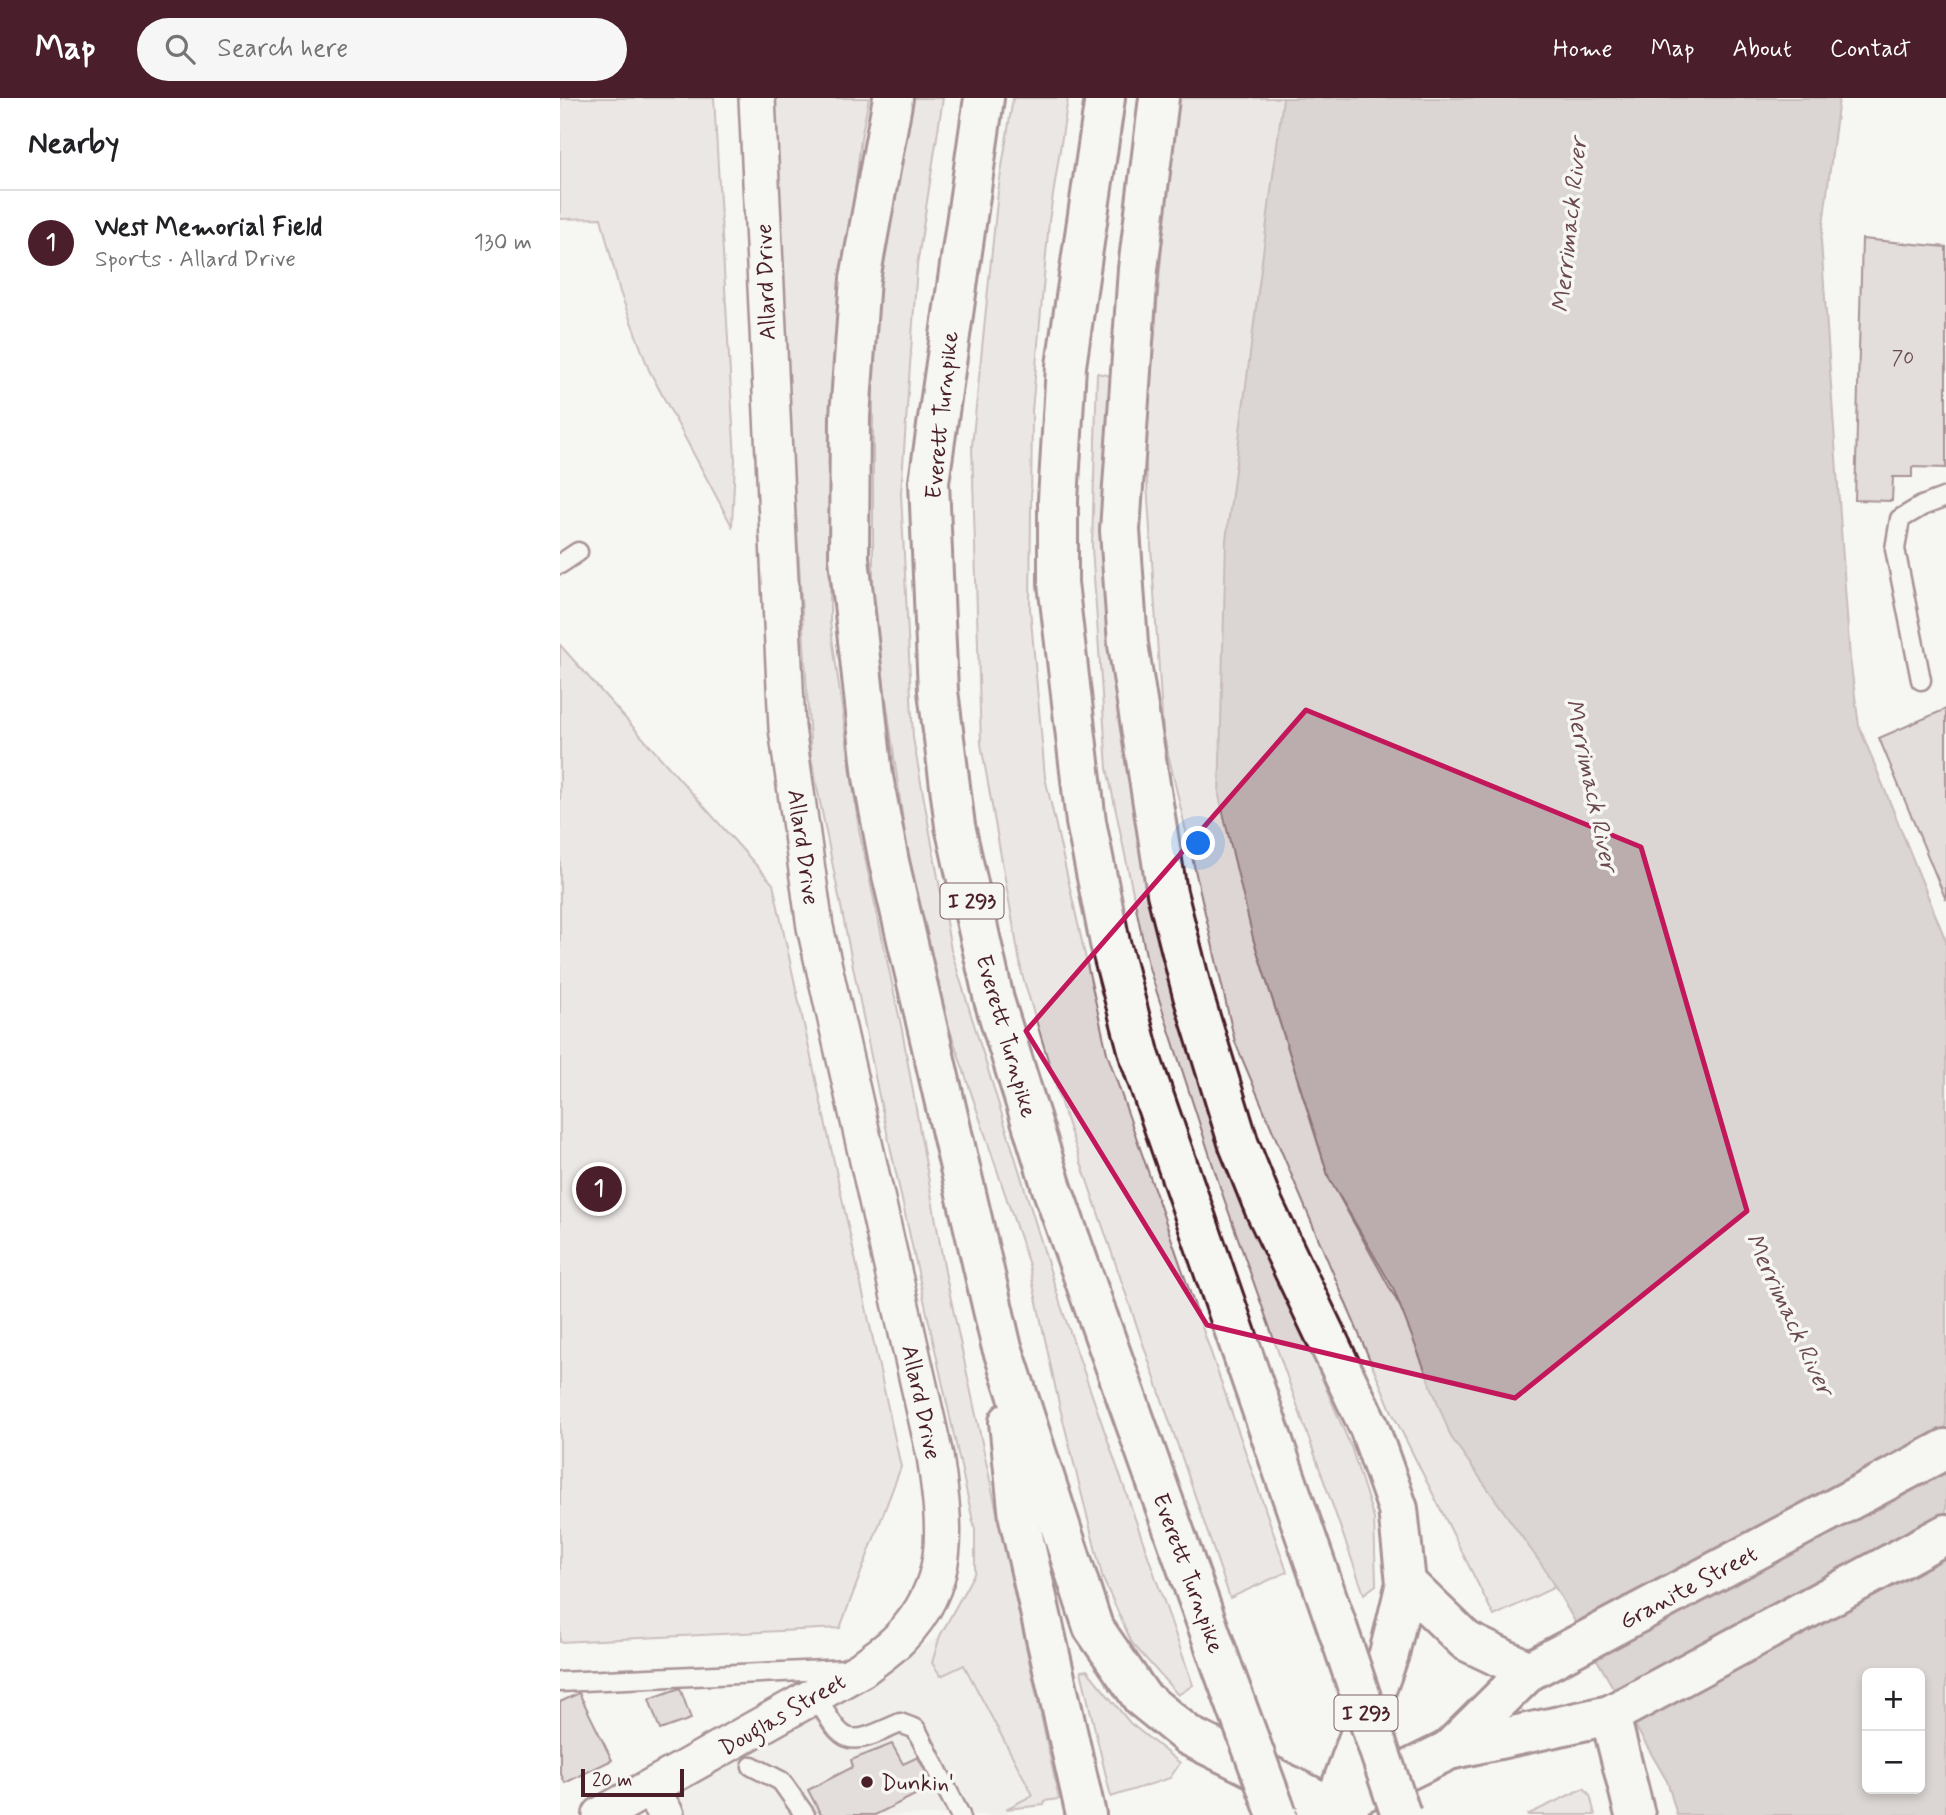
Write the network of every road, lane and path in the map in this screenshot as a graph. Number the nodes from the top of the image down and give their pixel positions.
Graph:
1 (757, 98) edge
2 (893, 98) edge
3 (984, 98) edge
4 (1105, 98) edge
5 (1159, 98) edge
6 (1946, 497) edge
7 (579, 552) dead end
8 (560, 564) edge
9 (1921, 680) dead end
10 (1001, 1344) junction
11 (1946, 1449) edge
12 (1946, 1534) edge
13 (933, 1582) joint
14 (1406, 1583) junction
15 (862, 1669) junction
16 (1529, 1671) junction
17 (560, 1682) edge
18 (815, 1695) junction
19 (1610, 1715) junction
20 (1449, 1750) junction
21 (752, 1766) dead end
22 (659, 1802) edge
23 (1332, 1813) edge
24 (601, 1815) edge
25 (805, 1815) edge
26 (960, 1815) edge
27 (1086, 1815) edge
28 (1277, 1815) edge
29 (1401, 1815) edge
30 (1635, 1815) edge

1 - 13 street, Allard Drive
2 - 10 main road
3 - 28 main road, Everett Turnpike / I 293, bridge
4 - 29 main road, I 293, bridge
5 - 14 main road
6 - 9 lane
7 - 8 lane
10 - 23 main road
10 - 27 main road
11 - 16 main road, Granite Street
12 - 19 main road, Granite Street
13 - 15 street, Douglas Street
14 - 16 main road
14 - 23 main road
15 - 17 lane
15 - 18 street, Douglas Street
16 - 20 main road, Granite Street
18 - 22 street, Douglas Street
18 - 26 lane
19 - 20 main road, Granite Street
19 - 30 main road
20 - 23 main road, Granite Street
21 - 25 lane
22 - 24 street, Douglas Street

